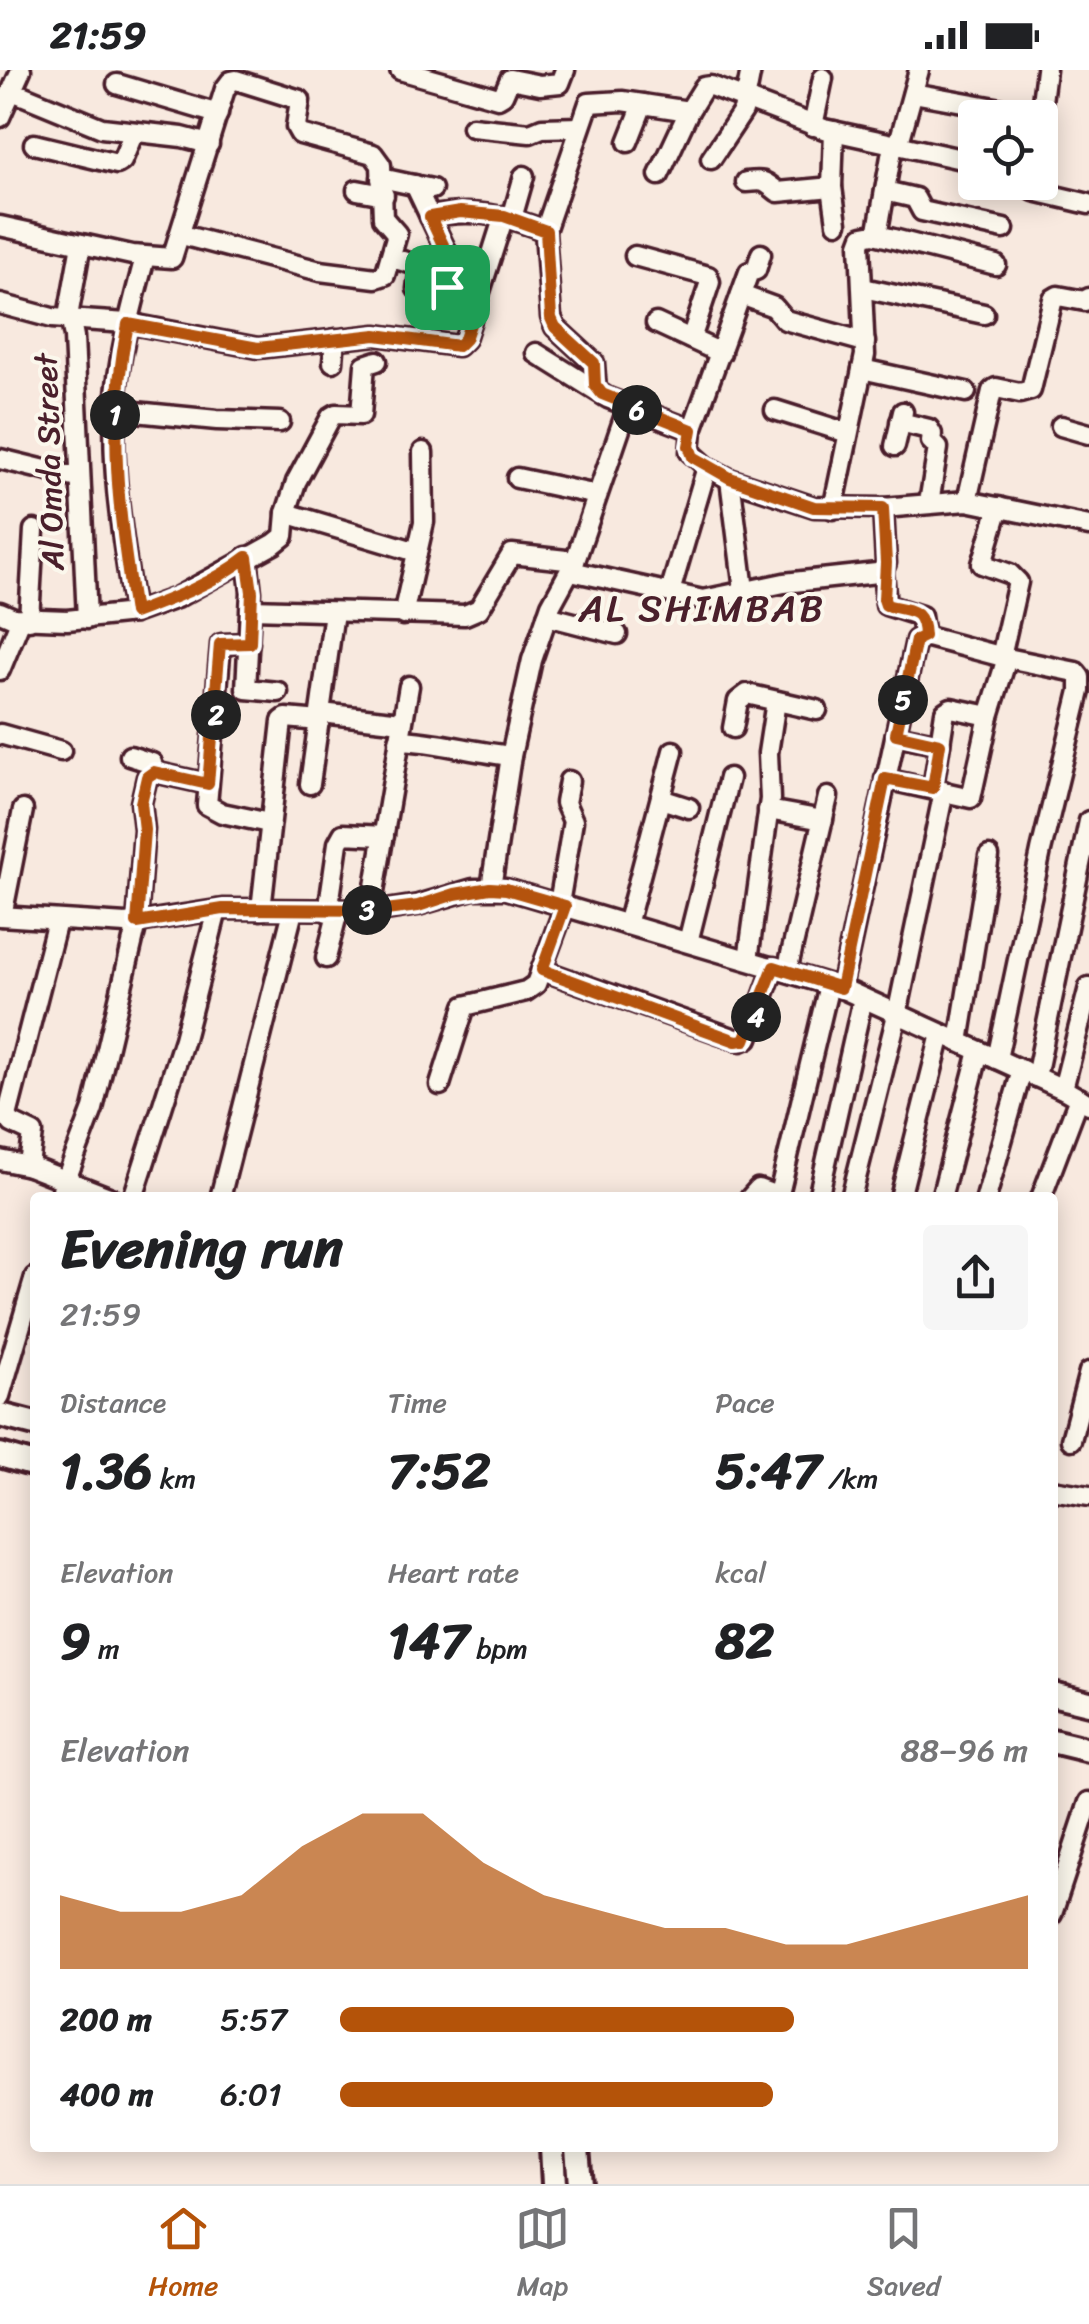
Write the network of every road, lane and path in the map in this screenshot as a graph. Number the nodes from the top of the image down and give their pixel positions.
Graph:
1 (21, 70) edge
2 (401, 70) edge
3 (565, 70) edge
4 (752, 70) edge
5 (920, 70) edge
6 (1046, 70) edge
7 (442, 76) edge
8 (823, 78) dead end
9 (117, 84) dead end
10 (12, 91) junction
11 (913, 93) junction
12 (746, 100) junction
13 (1042, 100) edge
14 (958, 101) edge
15 (643, 104) junction
16 (689, 111) junction
17 (218, 114) junction
18 (0, 117) edge
19 (814, 126) junction
20 (472, 127) dead end
21 (580, 127) junction
22 (134, 132) junction
23 (834, 132) junction
24 (628, 142) dead end
25 (34, 144) dead end
26 (209, 144) junction
27 (896, 146) junction
28 (711, 158) dead end
29 (958, 159) edge
30 (660, 174) dead end
31 (524, 176) dead end
32 (746, 182) dead end
33 (382, 187) junction
34 (832, 187) junction
35 (357, 190) dead end
36 (886, 191) junction
37 (1058, 197) edge
38 (1089, 204) edge
39 (430, 217) junction
40 (508, 217) junction
41 (837, 223) dead end
42 (0, 226) edge
43 (1004, 229) dead end
44 (546, 231) junction
45 (874, 234) junction
46 (182, 235) junction
47 (80, 244) junction
48 (761, 254) dead end
49 (635, 256) dead end
50 (145, 257) junction
51 (392, 258) junction
52 (996, 265) dead end
53 (863, 288) junction
54 (417, 289) dead end
55 (741, 295) junction
56 (1089, 298) edge
57 (477, 303) junction
58 (0, 304) edge
59 (984, 314) dead end
60 (68, 318) junction
61 (656, 323) dead end
62 (128, 324) junction
63 (335, 339) junction
64 (691, 339) junction
65 (865, 342) junction
66 (721, 352) junction
67 (536, 353) dead end
68 (377, 361) dead end
69 (333, 362) dead end
70 (862, 369) junction
71 (596, 390) junction
72 (966, 392) dead end
73 (628, 406) junction
74 (114, 410) junction
75 (775, 410) dead end
76 (280, 422) dead end
77 (1061, 426) dead end
78 (692, 430) junction
79 (848, 433) junction
80 (1089, 434) edge
81 (895, 446) dead end
82 (424, 452) dead end
83 (0, 459) edge
84 (707, 467) junction
85 (78, 478) junction
86 (517, 478) dead end
87 (730, 478) junction
88 (597, 496) junction
89 (967, 501) junction
90 (930, 503) junction
91 (999, 507) junction
92 (883, 508) junction
93 (834, 509) junction
94 (286, 513) junction
95 (1087, 519) edge
96 (34, 530) dead end
97 (416, 552) junction
98 (247, 557) junction
99 (573, 566) junction
100 (884, 570) junction
101 (744, 590) junction
102 (670, 592) junction
103 (251, 610) junction
104 (0, 612) edge
105 (334, 612) junction
106 (134, 613) junction
107 (403, 615) junction
108 (548, 616) junction
109 (25, 619) junction
110 (86, 619) junction
111 (617, 634) dead end
112 (924, 636) junction
113 (250, 643) junction
114 (1004, 657) junction
115 (0, 670) edge
116 (409, 686) dead end
117 (278, 692) dead end
118 (776, 701) junction
119 (817, 710) dead end
120 (989, 716) junction
121 (321, 717) junction
122 (733, 728) dead end
123 (400, 731) junction
124 (0, 734) edge
125 (896, 734) junction
126 (940, 744) junction
127 (673, 750) dead end
128 (61, 751) dead end
129 (130, 756) dead end
130 (511, 756) junction
131 (154, 772) junction
132 (729, 778) dead end
133 (885, 779) junction
134 (569, 782) dead end
135 (208, 784) junction
136 (310, 784) dead end
137 (938, 790) junction
138 (828, 797) dead end
139 (661, 800) junction
140 (690, 808) dead end
141 (23, 810) dead end
142 (768, 810) junction
143 (823, 820) junction
144 (1089, 822) edge
145 (269, 824) junction
146 (384, 836) junction
147 (988, 856) dead end
148 (490, 888) junction
149 (562, 905) junction
150 (218, 910) junction
151 (261, 910) junction
152 (372, 910) junction
153 (293, 911) junction
154 (333, 912) junction
155 (1, 916) edge
156 (57, 921) junction
157 (137, 923) junction
158 (627, 925) junction
159 (688, 942) junction
160 (326, 958) dead end
161 (748, 960) junction
162 (780, 969) junction
163 (542, 970) junction
164 (835, 986) junction
165 (1089, 987) edge
166 (862, 998) junction
167 (898, 1015) junction
168 (941, 1034) junction
169 (959, 1042) junction
170 (979, 1051) junction
171 (998, 1059) junction
172 (1029, 1074) junction
173 (440, 1086) dead end
174 (1077, 1097) edge
175 (0, 1160) edge
176 (29, 1166) junction
177 (62, 1189) edge
178 (135, 1192) edge
179 (222, 1192) edge
180 (778, 1192) edge
181 (819, 1192) edge
182 (854, 1192) edge
183 (902, 1192) edge
184 (943, 1192) edge
185 (988, 1192) edge
186 (1043, 1192) edge
187 (30, 1293) edge
188 (1089, 1372) edge
189 (0, 1396) edge
190 (0, 1414) edge
191 (30, 1423) edge
192 (1072, 1440) dead end
193 (0, 1456) edge
194 (30, 1464) edge
195 (1058, 1491) edge
196 (1089, 1496) edge
197 (1058, 1695) edge
198 (1089, 1703) edge
199 (1058, 1742) edge
200 (1089, 1750) edge
201 (1089, 1802) edge
202 (1058, 1896) edge
203 (552, 2152) edge
204 (577, 2152) edge
205 (554, 2184) edge
206 (580, 2184) edge

1 - 10 street
2 - 7 street
3 - 7 street
4 - 12 street
5 - 11 street
6 - 13 street
8 - 19 street
9 - 17 street
10 - 18 street
10 - 22 street
11 - 14 street
11 - 27 street
12 - 16 street
12 - 19 street
12 - 28 street
15 - 16 street
15 - 21 street
15 - 24 street
16 - 30 street
17 - 26 street
17 - 33 street
19 - 23 street
20 - 21 street
21 - 44 street
22 - 25 street
22 - 26 street
23 - 27 street
23 - 34 street
26 - 46 street
27 - 29 street
27 - 36 street
31 - 40 street
32 - 34 street
33 - 35 street
33 - 39 street
33 - 51 street
34 - 41 street
36 - 43 street
36 - 45 street
37 - 38 street
39 - 40 street
39 - 57 street
40 - 44 street
40 - 57 street
42 - 47 street
44 - 71 street
45 - 52 street
45 - 53 street
46 - 50 street
46 - 51 street
47 - 50 street
47 - 60 street, Al Omda Street
48 - 55 street
49 - 64 street
50 - 62 street
51 - 54 street
53 - 59 street
53 - 65 street
55 - 65 street
55 - 66 street
56 - 89 street
57 - 63 street
58 - 60 street
60 - 62 street
60 - 85 street, Al Omda Street
61 - 64 street
62 - 63 street
62 - 74 street
63 - 69 street
64 - 66 street
65 - 70 street
66 - 78 street
67 - 71 street
68 - 94 street
70 - 72 street
70 - 79 street
71 - 73 street
73 - 78 street
73 - 88 street
74 - 76 street
74 - 106 street
75 - 79 street
77 - 80 street
78 - 84 street
79 - 93 street
81 - 90 street
82 - 97 street
83 - 85 street
84 - 87 street
84 - 102 street
85 - 110 street, Al Omda Street
86 - 88 street
87 - 93 street
87 - 101 street
88 - 99 street
89 - 90 street
89 - 91 street
90 - 92 street
91 - 95 street
91 - 114 street
92 - 93 street
92 - 100 street
94 - 97 street
94 - 98 street
96 - 109 street
97 - 107 street
98 - 103 street
98 - 106 street
99 - 102 street
99 - 107 street
99 - 108 street
100 - 101 street
100 - 112 street
101 - 102 street
103 - 105 street
103 - 113 street
104 - 109 street
105 - 107 street
105 - 121 street
106 - 110 street
108 - 111 street
108 - 130 street
109 - 110 street
109 - 115 street
112 - 114 street
112 - 125 street
113 - 117 street
113 - 135 street
114 - 120 street
114 - 171 street
116 - 123 street
118 - 119 street
118 - 122 street
118 - 142 street
120 - 126 street
120 - 137 street
121 - 123 street
121 - 136 street
121 - 145 street
123 - 130 street
123 - 146 street
124 - 128 street
125 - 126 street
125 - 133 street
126 - 137 street
127 - 139 street
129 - 131 street
130 - 148 street
131 - 135 street
131 - 157 street
132 - 159 street
133 - 137 street
133 - 164 street
134 - 149 street
135 - 145 street
137 - 167 street
138 - 143 street
139 - 140 street
139 - 158 street
141 - 155 street
142 - 143 street
142 - 161 street
143 - 162 street
144 - 172 street
145 - 151 street
146 - 152 street
146 - 154 street
147 - 169 street
148 - 149 street
148 - 152 street
149 - 158 street
149 - 163 street
150 - 151 street
150 - 157 street
150 - 178 street
151 - 153 street
152 - 154 street
153 - 154 street
153 - 179 street
154 - 160 street
155 - 156 street
156 - 157 street
156 - 176 street
157 - 177 street
158 - 159 street
159 - 161 street
161 - 162 street
162 - 163 street
162 - 164 street
163 - 173 street
164 - 166 street
164 - 180 street
165 - 174 street
166 - 167 street
166 - 181 street
167 - 168 street
167 - 182 street
168 - 169 street
168 - 183 street
169 - 170 street
170 - 171 street
170 - 184 street
171 - 172 street
172 - 174 street
172 - 185 street
174 - 186 street
175 - 176 street
176 - 177 street
187 - 189 street
188 - 192 street
190 - 191 street
193 - 194 street
195 - 196 street
197 - 198 street
199 - 200 street
201 - 202 street
203 - 205 street
204 - 206 street

